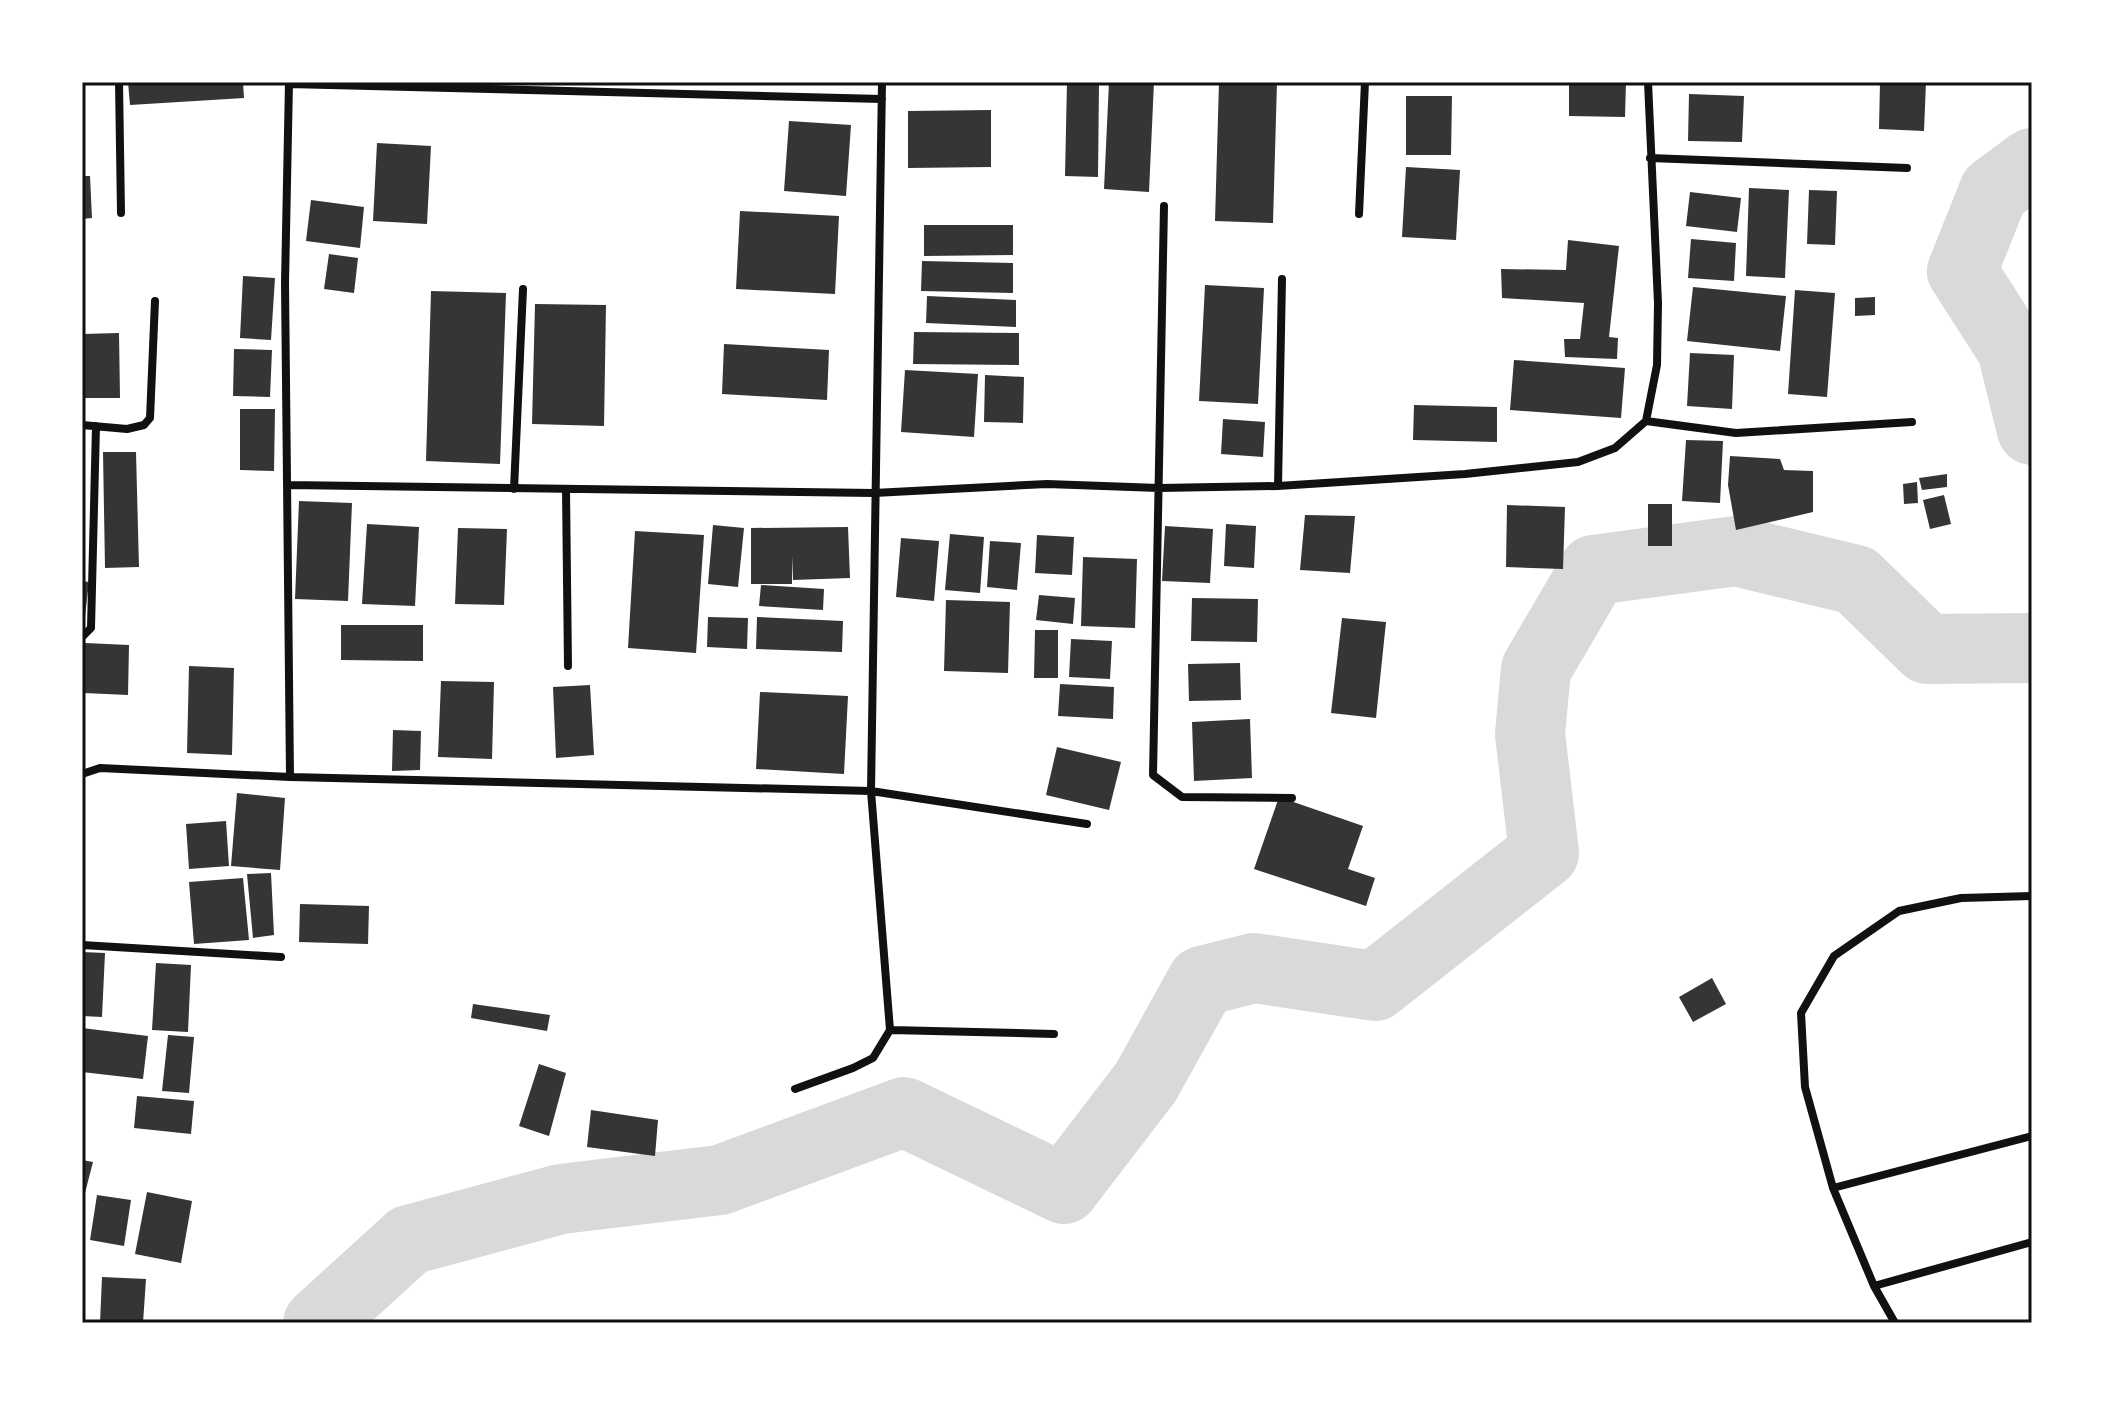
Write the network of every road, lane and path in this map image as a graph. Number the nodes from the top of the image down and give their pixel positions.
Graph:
1 (119, 82) edge
2 (882, 82) edge
3 (1365, 82) edge
4 (1648, 82) edge
5 (289, 83) edge
6 (882, 99) junction
7 (1650, 158) junction
8 (1907, 168) dead end
9 (1164, 206) dead end
10 (121, 213) dead end
11 (1359, 214) dead end
12 (1282, 279) dead end
13 (523, 289) dead end
14 (155, 301) dead end
15 (1646, 421) junction
16 (1912, 422) dead end
17 (82, 425) edge
18 (96, 426) junction
19 (288, 485) junction
20 (1278, 486) junction
21 (1159, 488) junction
22 (514, 489) junction
23 (566, 490) junction
24 (874, 493) junction
25 (82, 637) edge
26 (568, 666) dead end
27 (82, 774) edge
28 (290, 777) junction
29 (871, 791) junction
30 (1292, 798) dead end
31 (1087, 824) dead end
32 (2032, 896) edge
33 (82, 945) edge
34 (281, 957) dead end
35 (890, 1030) junction
36 (1054, 1034) dead end
37 (795, 1089) dead end
38 (2032, 1136) edge
39 (1833, 1188) junction
40 (2032, 1242) edge
41 (1874, 1286) junction
42 (1895, 1323) edge

1 - 10 street
2 - 6 street
3 - 11 street
4 - 7 street
5 - 6 street
5 - 19 street
6 - 24 street
7 - 8 street
7 - 15 street
9 - 21 street
12 - 20 street
13 - 22 street
14 - 18 street
15 - 16 street
15 - 20 street
17 - 18 street
18 - 25 street
19 - 22 street
19 - 28 street
20 - 21 street
21 - 24 street
21 - 30 street
22 - 23 street
23 - 24 street
23 - 26 street
24 - 29 street
27 - 28 street
28 - 29 street
29 - 31 street
29 - 35 street
32 - 39 street
33 - 34 street
35 - 36 street
35 - 37 street
38 - 39 street
39 - 41 street
40 - 41 street
41 - 42 street

